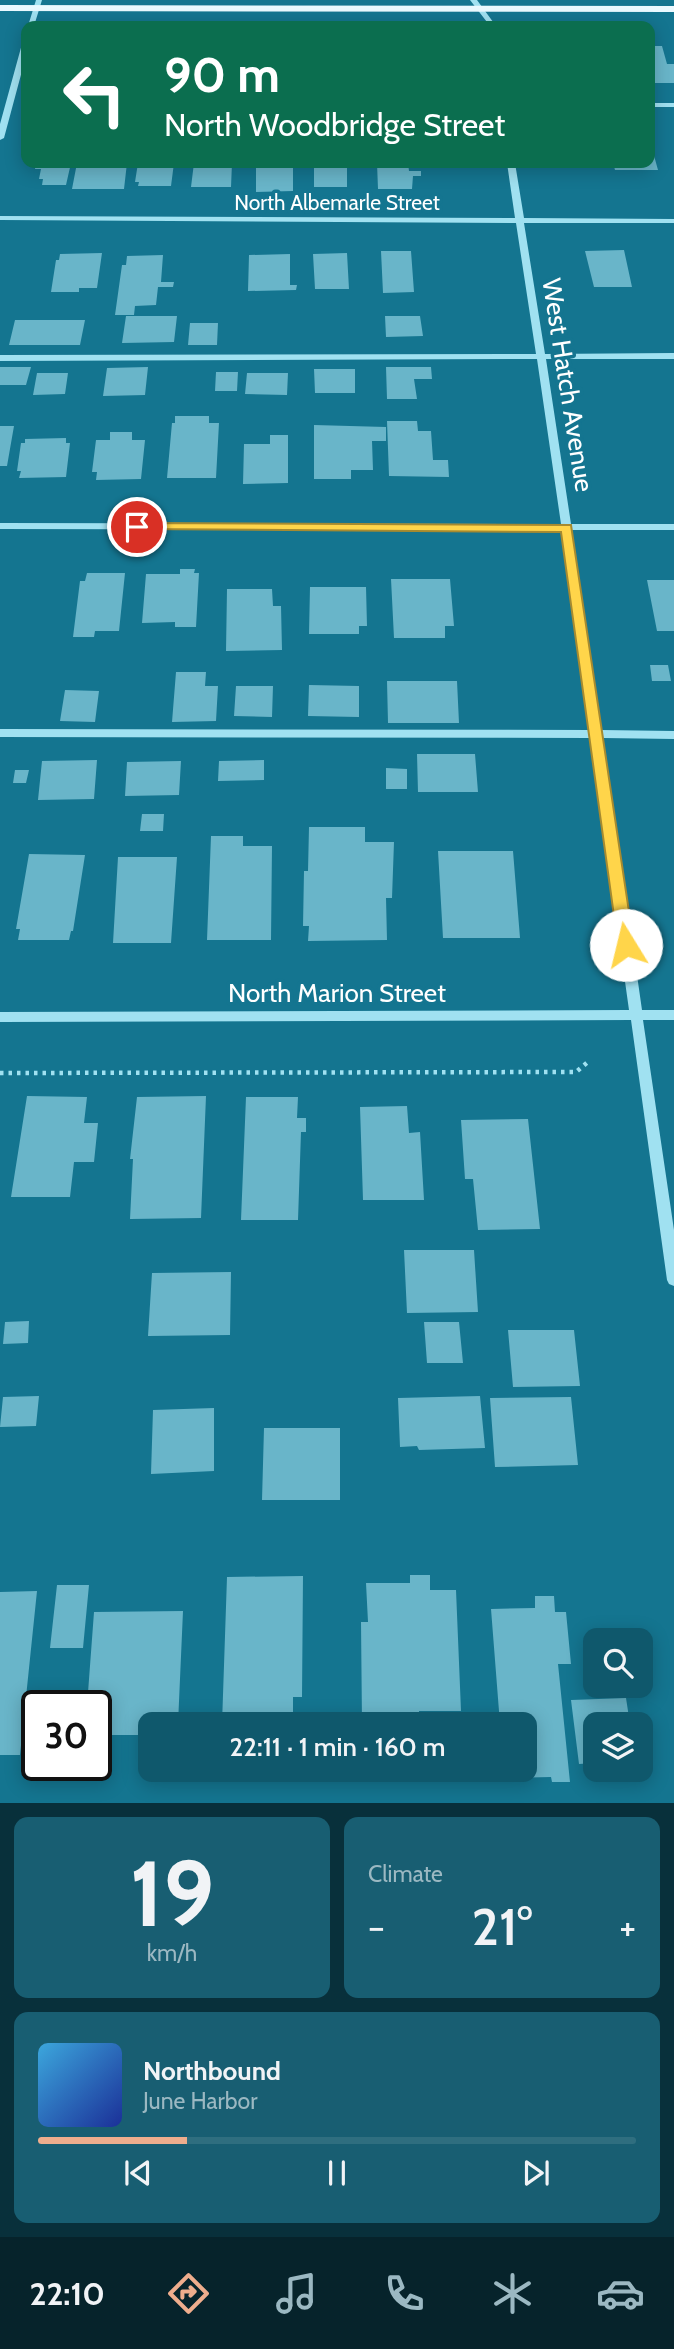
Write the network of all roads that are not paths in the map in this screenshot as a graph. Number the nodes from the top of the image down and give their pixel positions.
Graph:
1 (473, 0) edge
2 (38, 4) edge
3 (0, 8) edge
4 (481, 9) junction
5 (674, 9) edge
6 (33, 21) edge
7 (489, 21) edge
8 (21, 68) edge
9 (655, 105) edge
10 (674, 105) edge
11 (0, 138) edge
12 (512, 168) edge
13 (0, 218) edge
14 (519, 221) junction
15 (674, 221) edge
16 (539, 356) junction
17 (674, 356) edge
18 (0, 358) edge
19 (0, 526) edge
20 (674, 527) edge
21 (567, 528) junction
22 (0, 733) edge
23 (595, 734) junction
24 (674, 735) edge
25 (636, 1015) junction
26 (674, 1015) edge
27 (0, 1017) edge
28 (674, 1280) edge

1 - 4 street
2 - 3 main road
2 - 4 main road
2 - 6 street
4 - 5 main road
4 - 7 street
8 - 11 street
9 - 10 street
12 - 14 street, West Hatch Avenue
13 - 14 street, North Albemarle Street
14 - 15 street, North Albemarle Street
14 - 16 street, West Hatch Avenue
16 - 17 street
16 - 18 street
16 - 21 street, West Hatch Avenue
19 - 21 street
20 - 21 street
21 - 23 street, West Hatch Avenue
22 - 23 street
23 - 24 street
23 - 25 street, West Hatch Avenue
25 - 26 street, North Marion Street
25 - 27 street, North Marion Street
25 - 28 street, West Hatch Avenue

